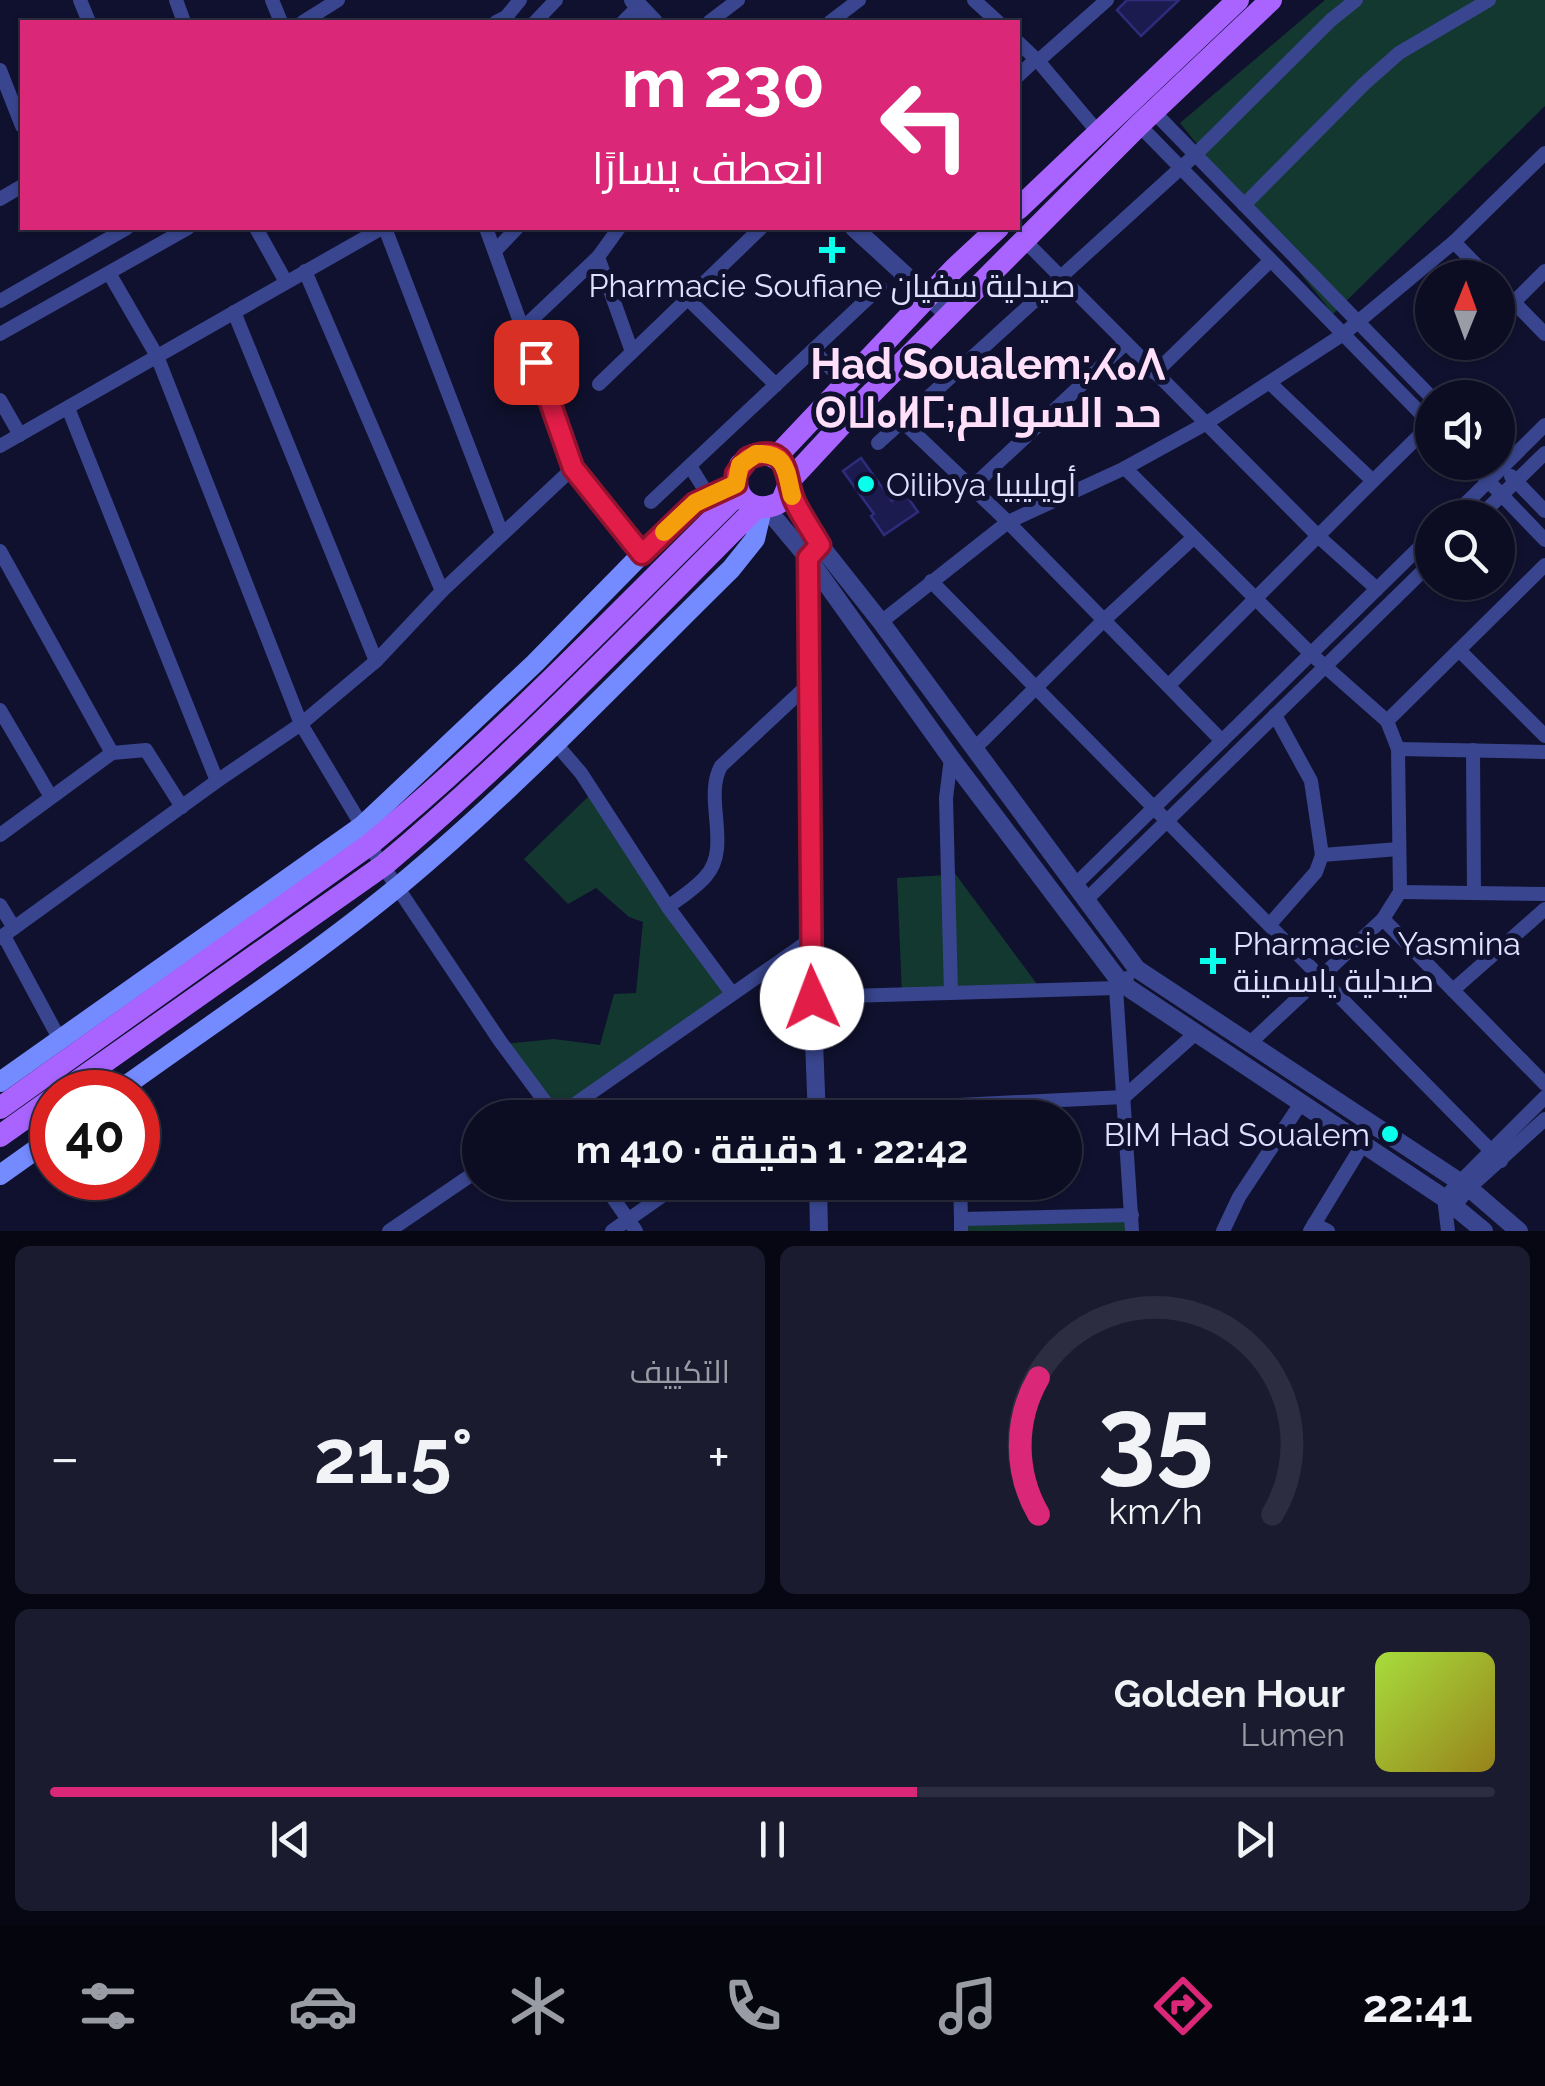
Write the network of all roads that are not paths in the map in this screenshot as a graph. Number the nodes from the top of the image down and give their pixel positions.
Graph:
1 (338, 0) edge
2 (520, 0) edge
3 (556, 0) edge
4 (738, 0) edge
5 (860, 0) edge
6 (1107, 0) edge
7 (1238, 0) edge
8 (1271, 0) edge
9 (1356, 0) edge
10 (1489, 0) edge
11 (979, 1) edge
12 (306, 20) edge
13 (501, 20) edge
14 (537, 20) edge
15 (713, 20) edge
16 (833, 20) edge
17 (996, 20) edge
18 (1020, 44) edge
19 (1038, 61) junction
20 (0, 70) edge
21 (1020, 74) edge
22 (1146, 118) junction
23 (20, 121) edge
24 (1097, 131) junction
25 (1545, 153) edge
26 (1196, 155) junction
27 (1180, 168) junction
28 (1244, 205) junction
29 (1020, 207) edge
30 (124, 230) edge
31 (184, 230) edge
32 (257, 230) edge
33 (380, 230) edge
34 (385, 230) edge
35 (487, 230) edge
36 (515, 230) edge
37 (618, 230) edge
38 (759, 230) edge
39 (856, 230) edge
40 (996, 230) edge
41 (1023, 240) junction
42 (1454, 242) junction
43 (495, 251) junction
44 (598, 257) junction
45 (1472, 260) edge
46 (1270, 261) junction
47 (1545, 271) edge
48 (305, 272) junction
49 (109, 273) junction
50 (1061, 277) junction
51 (286, 282) junction
52 (880, 286) dead end
53 (928, 296) junction
54 (688, 298) junction
55 (0, 301) edge
56 (1515, 301) edge
57 (1515, 303) edge
58 (234, 312) junction
59 (950, 316) junction
60 (1358, 324) junction
61 (524, 327) junction
62 (0, 334) edge
63 (1545, 334) edge
64 (1342, 335) junction
65 (1126, 343) junction
66 (813, 350) junction
67 (632, 352) junction
68 (157, 356) junction
69 (1155, 372) junction
70 (1415, 381) edge
71 (599, 384) dead end
72 (846, 384) junction
73 (1271, 384) junction
74 (776, 385) junction
75 (0, 400) edge
76 (1415, 407) edge
77 (68, 408) junction
78 (902, 421) junction
79 (1205, 424) junction
80 (1545, 425) edge
81 (20, 435) junction
82 (1415, 440) edge
83 (878, 443) dead end
84 (0, 446) edge
85 (1515, 452) edge
86 (1545, 453) edge
87 (776, 457) junction
88 (690, 466) junction
89 (573, 468) junction
90 (1125, 468) junction
91 (1373, 481) junction
92 (1488, 481) joint
93 (1516, 481) junction
94 (790, 483) junction
95 (972, 487) junction
96 (1502, 494) junction
97 (708, 495) junction
98 (1469, 500) edge
99 (1496, 500) edge
100 (752, 501) junction
101 (651, 502) dead end
102 (1545, 512) edge
103 (1008, 522) junction
104 (502, 534) junction
105 (1320, 538) junction
106 (1192, 539) junction
107 (1545, 540) edge
108 (0, 551) edge
109 (814, 551) junction
110 (1415, 552) edge
111 (642, 554) junction
112 (1545, 566) edge
113 (1415, 579) edge
114 (932, 581) junction
115 (1376, 590) junction
116 (442, 591) junction
117 (1257, 600) junction
118 (1103, 621) junction
119 (881, 622) junction
120 (1459, 650) junction
121 (1311, 654) junction
122 (376, 661) junction
123 (1326, 668) junction
124 (811, 682) junction
125 (580, 683) junction
126 (1169, 686) junction
127 (1036, 689) junction
128 (597, 702) junction
129 (0, 710) edge
130 (1276, 716) junction
131 (1387, 722) junction
132 (300, 724) junction
133 (1545, 736) edge
134 (1222, 740) junction
135 (556, 744) junction
136 (974, 748) junction
137 (1398, 749) junction
138 (1473, 750) junction
139 (1545, 752) edge
140 (112, 753) junction
141 (951, 758) junction
142 (216, 781) junction
143 (51, 798) junction
144 (1153, 806) junction
145 (182, 808) junction
146 (1167, 820) junction
147 (0, 834) edge
148 (366, 835) junction
149 (1399, 850) junction
150 (1322, 855) junction
151 (384, 865) junction
152 (399, 886) junction
153 (1400, 892) junction
154 (1474, 893) junction
155 (1079, 894) junction
156 (1545, 894) edge
157 (0, 905) edge
158 (668, 907) junction
159 (1545, 909) edge
160 (1383, 919) junction
161 (1270, 924) junction
162 (6, 934) edge
163 (810, 940) junction
164 (1137, 969) junction
165 (1322, 976) junction
166 (1119, 985) junction
167 (1453, 990) junction
168 (731, 992) junction
169 (951, 993) junction
170 (812, 998) junction
171 (1196, 1033) junction
172 (60, 1040) junction
173 (1251, 1042) junction
174 (93, 1070) edge
175 (147, 1070) edge
176 (0, 1082) edge
177 (1545, 1084) edge
178 (1124, 1096) junction
179 (1545, 1096) edge
180 (543, 1100) edge
181 (580, 1100) edge
182 (816, 1100) edge
183 (1080, 1100) edge
184 (1301, 1103) junction
185 (0, 1108) edge
186 (30, 1115) edge
187 (1545, 1119) edge
188 (0, 1136) edge
189 (1363, 1144) junction
190 (30, 1154) edge
191 (1495, 1155) junction
192 (0, 1175) edge
193 (462, 1181) edge
194 (1464, 1185) junction
195 (614, 1200) edge
196 (662, 1200) edge
197 (818, 1200) edge
198 (960, 1200) edge
199 (1448, 1213) edge
200 (1132, 1223) edge
201 (961, 1225) edge
202 (632, 1226) edge
203 (1311, 1227) edge
204 (389, 1231) edge
205 (612, 1231) edge
206 (819, 1231) edge
207 (1223, 1231) edge
208 (1328, 1231) edge
209 (1484, 1231) edge
210 (1519, 1231) edge

1 - 12 street
2 - 13 street
3 - 14 street
4 - 15 street
5 - 16 street
6 - 19 street
7 - 24 main road
8 - 22 main road
9 - 26 street
10 - 28 street
11 - 17 street
18 - 19 street
19 - 21 street
19 - 24 street
20 - 23 street
22 - 26 street
22 - 27 street
22 - 41 main road
24 - 29 main road
25 - 42 street
26 - 27 street
26 - 28 street
27 - 46 street
27 - 50 street
28 - 60 street
30 - 55 street
31 - 49 street
32 - 51 street
33 - 48 street
34 - 104 street
35 - 43 street
36 - 43 street
37 - 44 street
38 - 54 street
39 - 53 street
40 - 53 main road
41 - 50 street
41 - 59 main road
42 - 45 street
42 - 60 street
43 - 61 street
44 - 61 street
44 - 67 street
46 - 64 street
46 - 69 street
47 - 56 street
48 - 51 street
48 - 116 street
49 - 62 street
49 - 68 street
50 - 65 street
50 - 78 street
51 - 58 street
52 - 66 street
53 - 59 street
53 - 72 main road
54 - 67 street
54 - 74 street
57 - 63 street
58 - 68 street
58 - 122 street
59 - 94 main road
60 - 64 street
60 - 70 street
61 - 89 street
64 - 73 street
64 - 76 street
65 - 69 street
65 - 95 street
66 - 72 street
66 - 74 street
67 - 71 street
68 - 77 street
68 - 132 street
69 - 79 street
72 - 87 main road
73 - 79 street
73 - 91 street
74 - 88 street
75 - 81 street
77 - 81 street
77 - 142 street
78 - 83 street
78 - 95 street
79 - 90 street
79 - 105 street
80 - 85 street
81 - 84 street
82 - 91 street
86 - 93 street
87 - 94 main road
87 - 100 main road
88 - 97 street
88 - 101 street
89 - 104 street
89 - 111 street
90 - 103 street
90 - 106 street
91 - 105 street
92 - 96 street
92 - 98 street
93 - 96 street
93 - 102 street
94 - 100 main road
94 - 109 street
95 - 103 street
96 - 99 street
96 - 107 street
97 - 100 main road
97 - 111 main road
100 - 109 street
100 - 125 main road
100 - 128 main road
100 - 148 main road
103 - 114 street
103 - 118 street
104 - 116 street
105 - 115 street
105 - 117 street
106 - 117 street
106 - 118 street
108 - 140 street
109 - 119 street
109 - 124 street
109 - 141 street
110 - 115 street
111 - 148 main road
112 - 120 street
113 - 123 street
114 - 119 street
114 - 127 street
115 - 121 street
116 - 122 street
117 - 121 street
117 - 126 street
118 - 126 street
118 - 127 street
119 - 136 street
120 - 131 street
120 - 133 street
121 - 123 street
121 - 134 street
122 - 132 street
123 - 130 street
123 - 131 street
124 - 158 street
124 - 163 street
125 - 128 main road
125 - 151 main road
126 - 134 street
127 - 136 street
127 - 144 street
128 - 135 main road
129 - 143 street
130 - 146 street
130 - 150 street
131 - 137 street
132 - 142 street
132 - 148 street
134 - 144 street
135 - 152 main road
135 - 158 street
136 - 155 street
137 - 138 street
137 - 149 street
138 - 139 street
138 - 154 street
140 - 143 street
140 - 145 street
141 - 166 street
141 - 169 street
142 - 145 street
143 - 147 street
144 - 146 street
144 - 155 street
145 - 162 street
146 - 155 street
146 - 161 street
148 - 151 street
148 - 172 main road
148 - 185 main road
149 - 150 street
149 - 153 street
150 - 161 street
151 - 152 street
151 - 174 main road
152 - 175 main road
152 - 180 street
153 - 154 street
153 - 160 street
154 - 156 street
155 - 164 street
157 - 162 street
158 - 168 street
159 - 167 street
160 - 165 street
160 - 167 street
161 - 165 street
162 - 172 street
163 - 168 street
163 - 170 street
164 - 166 street
164 - 173 street
165 - 173 street
165 - 191 street
166 - 169 street
166 - 171 street
166 - 178 street
167 - 177 street
168 - 181 street
169 - 170 street
170 - 182 street
171 - 178 street
171 - 184 street
172 - 176 main road
173 - 194 street
178 - 183 street
178 - 200 street
179 - 191 street
184 - 189 street
184 - 207 street
186 - 188 main road
187 - 191 street
189 - 199 street
189 - 203 street
190 - 192 main road
191 - 194 street
193 - 204 street
194 - 199 street
194 - 210 street
195 - 202 street
196 - 202 street
197 - 206 street
198 - 201 street
199 - 209 street
200 - 201 street
202 - 205 street
203 - 208 street

